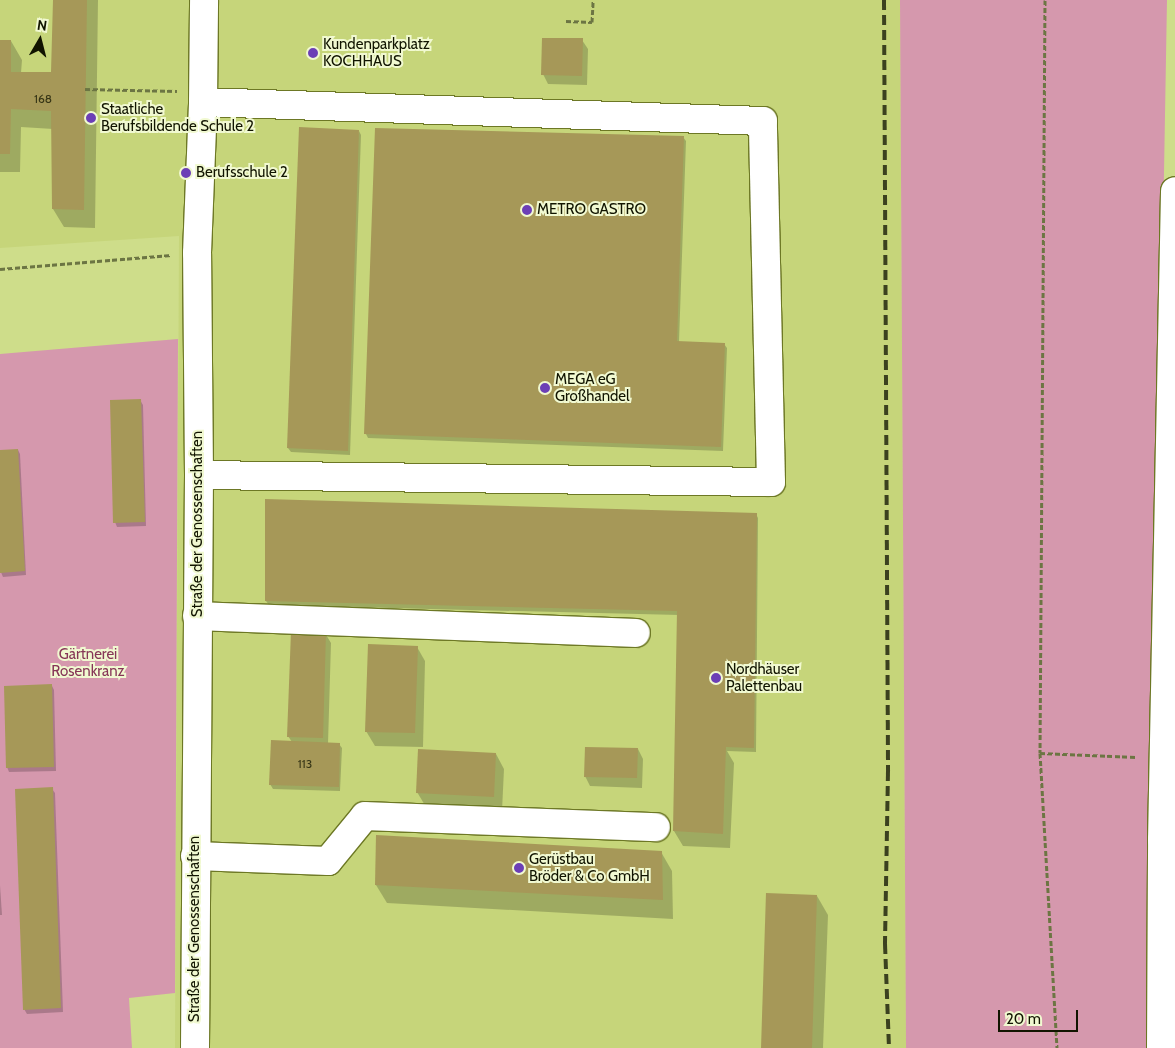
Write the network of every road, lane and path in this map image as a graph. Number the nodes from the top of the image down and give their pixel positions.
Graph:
1 (204, 0) edge
2 (593, 0) edge
3 (1045, 0) edge
4 (566, 21) dead end
5 (85, 89) dead end
6 (203, 97) junction
7 (1175, 191) edge
8 (197, 253) junction
9 (0, 268) edge
10 (199, 475) junction
11 (198, 616) junction
12 (636, 633) dead end
13 (1040, 753) junction
14 (1164, 758) junction
15 (656, 827) dead end
16 (195, 856) junction
17 (195, 1048) edge
18 (210, 1048) edge
19 (1057, 1048) edge
20 (1161, 1048) edge

1 - 6 street, Straße der Genossenschaften
2 - 4 path
3 - 13 path
5 - 6 path
6 - 8 street, Straße der Genossenschaften
6 - 10 street
7 - 14 street
8 - 9 path
8 - 10 street, Straße der Genossenschaften
10 - 11 street, Straße der Genossenschaften
11 - 12 street
11 - 16 street, Straße der Genossenschaften
13 - 14 path
13 - 19 path
14 - 20 street
15 - 16 street
16 - 17 street, Straße der Genossenschaften
17 - 18 street

